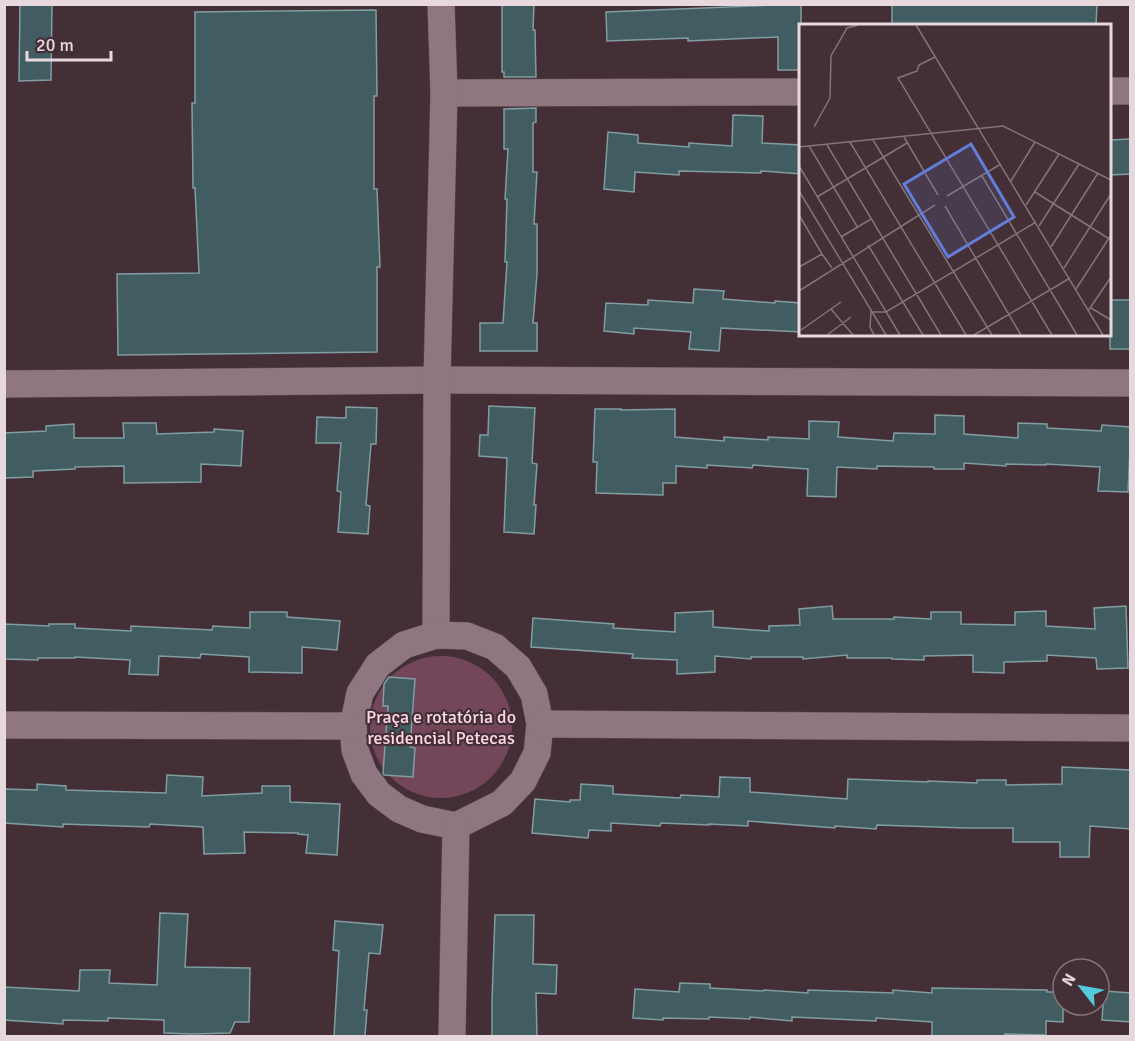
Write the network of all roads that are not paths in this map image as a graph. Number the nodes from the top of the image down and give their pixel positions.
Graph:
1 (441, 4) edge
2 (1111, 91) edge
3 (1131, 91) edge
4 (799, 92) edge
5 (444, 93) junction
6 (437, 380) junction
7 (1131, 383) edge
8 (4, 384) edge
9 (436, 635) junction
10 (540, 723) junction
11 (4, 725) edge
12 (353, 726) junction
13 (1131, 728) edge
14 (456, 826) junction
15 (452, 1036) edge

1 - 5 street
2 - 3 street
4 - 5 street
5 - 6 street
6 - 7 street
6 - 8 street
6 - 9 street
9 - 10 street
9 - 12 street
10 - 13 street
10 - 14 street
11 - 12 street
12 - 14 street
14 - 15 street

